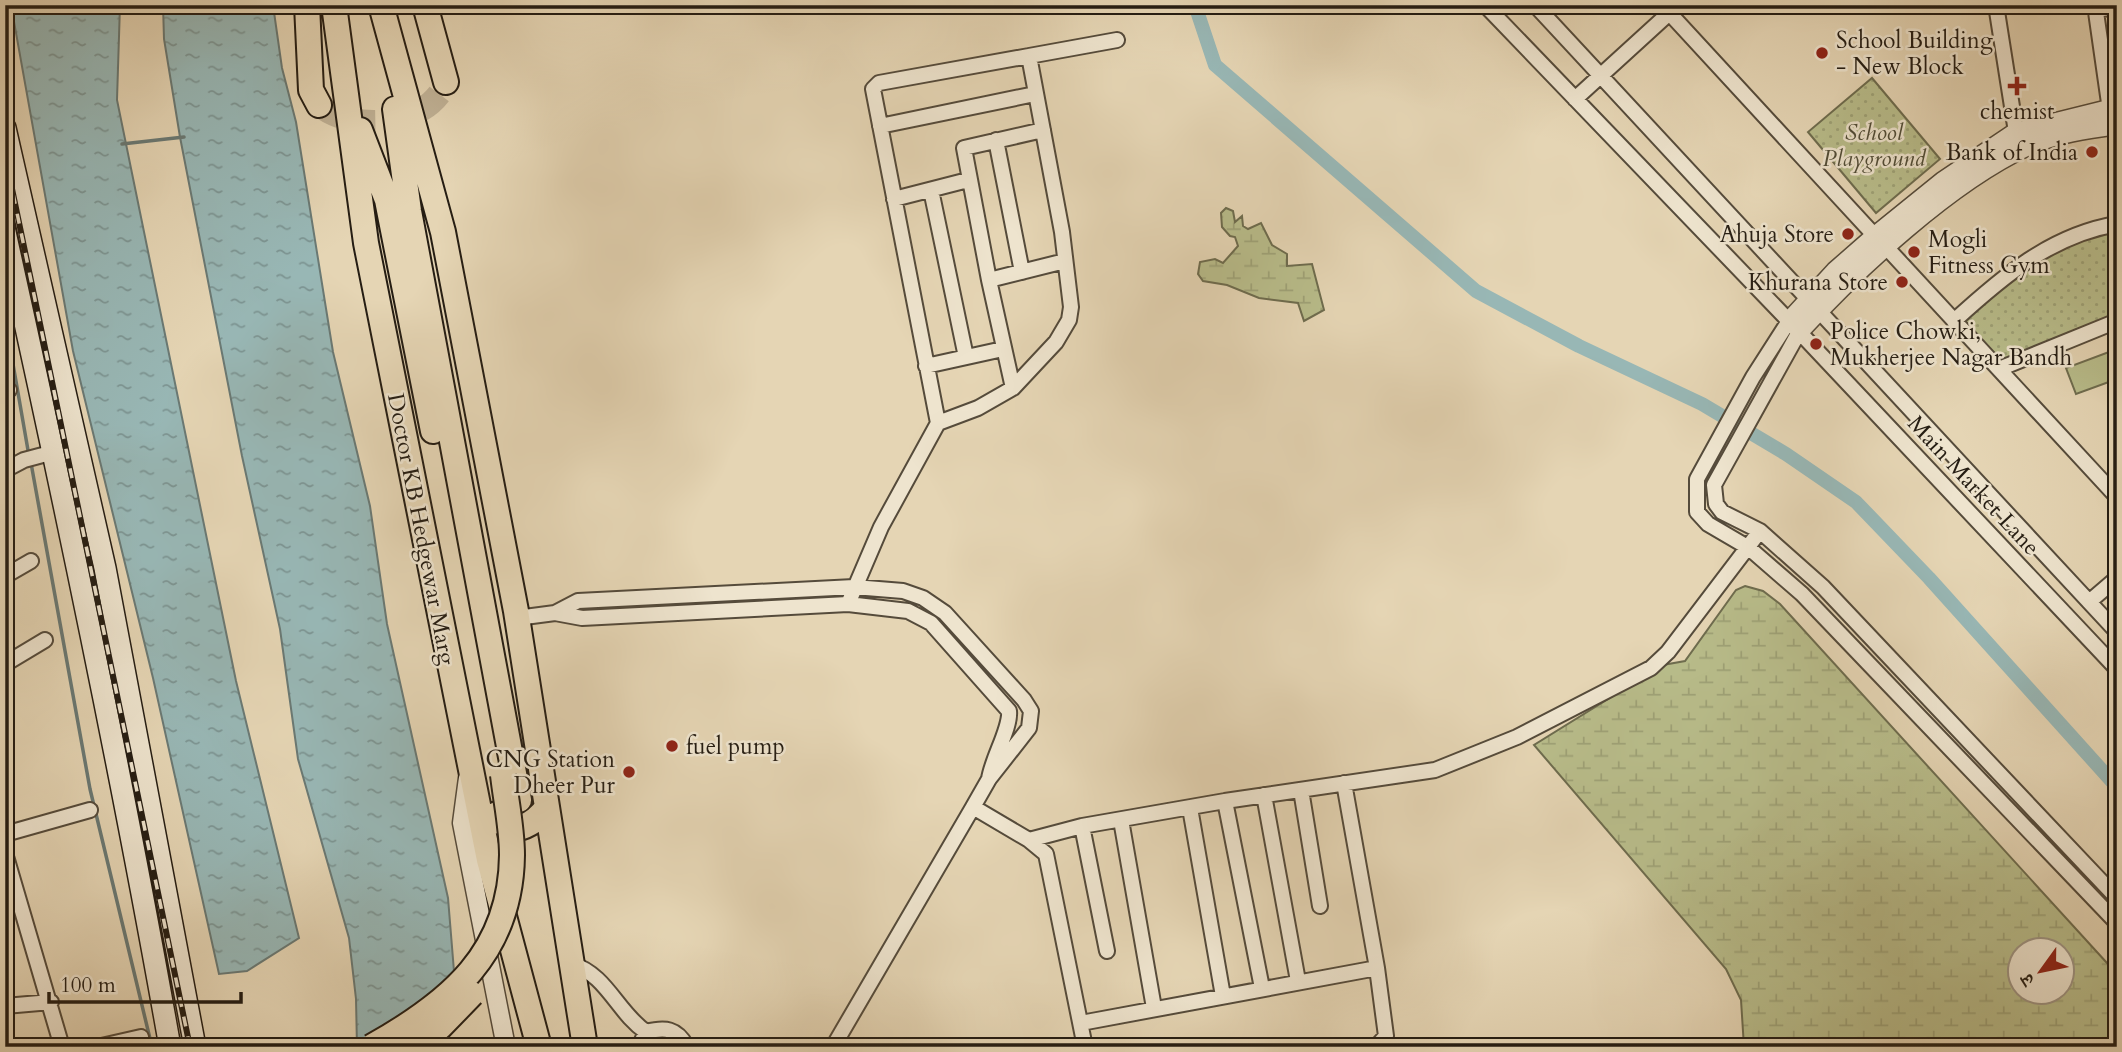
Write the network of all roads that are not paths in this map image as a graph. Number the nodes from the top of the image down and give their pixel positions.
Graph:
1 (307, 5) edge
2 (334, 5) edge
3 (381, 5) edge
4 (425, 5) edge
5 (1485, 5) edge
6 (1535, 5) edge
7 (1996, 5) edge
8 (2117, 7) edge
9 (1670, 8) edge
10 (2095, 8) edge
11 (1117, 40) dead end
12 (1029, 56) junction
13 (1600, 77) junction
14 (446, 82) dead end
15 (345, 93) junction
16 (1035, 94) junction
17 (1575, 99) junction
18 (318, 105) dead end
19 (2114, 116) edge
20 (880, 126) junction
21 (5, 128) edge
22 (1043, 130) junction
23 (2016, 132) junction
24 (996, 140) junction
25 (2029, 146) junction
26 (968, 180) junction
27 (931, 190) junction
28 (894, 199) junction
29 (2117, 224) edge
30 (5, 232) edge
31 (1881, 242) junction
32 (407, 249) junction
33 (1065, 261) junction
34 (1022, 272) junction
35 (989, 280) junction
36 (1813, 305) junction
37 (1954, 321) junction
38 (2117, 321) edge
39 (1794, 326) junction
40 (1003, 349) junction
41 (965, 357) junction
42 (926, 366) junction
43 (1999, 369) junction
44 (1013, 388) junction
45 (938, 423) junction
46 (38, 456) junction
47 (5, 470) edge
48 (1697, 479) junction
49 (1717, 480) junction
50 (2117, 497) edge
51 (1760, 531) junction
52 (1749, 548) junction
53 (32, 561) dead end
54 (5, 576) edge
55 (2117, 578) edge
56 (854, 587) junction
57 (2089, 602) junction
58 (848, 604) junction
59 (555, 613) junction
60 (517, 618) junction
61 (2117, 632) edge
62 (45, 640) dead end
63 (5, 664) edge
64 (2116, 668) edge
65 (451, 672) junction
66 (470, 764) junction
67 (989, 779) junction
68 (1344, 783) junction
69 (1301, 790) junction
70 (1264, 795) junction
71 (1225, 801) junction
72 (547, 807) junction
73 (973, 807) junction
74 (1189, 808) junction
75 (90, 810) dead end
76 (1121, 820) junction
77 (1082, 826) junction
78 (5, 834) edge
79 (1029, 840) junction
80 (5, 853) edge
81 (2117, 898) edge
82 (1320, 906) dead end
83 (2117, 923) edge
84 (1107, 951) dead end
85 (572, 964) junction
86 (1377, 968) junction
87 (1298, 981) junction
88 (1262, 988) junction
89 (1223, 996) junction
90 (51, 1002) junction
91 (5, 1006) edge
92 (1154, 1008) junction
93 (1081, 1023) junction
94 (646, 1032) junction
95 (141, 1037) dead end
96 (117, 1045) edge
97 (62, 1047) edge
98 (97, 1047) edge
99 (170, 1047) edge
100 (195, 1047) edge
101 (371, 1047) edge
102 (410, 1047) edge
103 (506, 1047) edge
104 (539, 1047) edge
105 (585, 1047) edge
106 (639, 1047) edge
107 (687, 1047) edge
108 (833, 1047) edge
109 (1085, 1047) edge
110 (1376, 1047) edge

1 - 18 highway
2 - 15 highway, Doctor KB Hedgewar Marg
3 - 32 highway
3 - 60 highway
4 - 14 highway
5 - 17 street, Main Market Lane
6 - 13 street
7 - 23 street
8 - 10 street
9 - 13 street
9 - 31 street
10 - 19 street
11 - 12 street
12 - 16 street
12 - 20 street
13 - 17 street
13 - 36 street
15 - 32 highway
15 - 65 highway, Doctor KB Hedgewar Marg
16 - 20 street
16 - 22 street
17 - 39 street, Main Market Lane
19 - 23 street
19 - 25 street
20 - 28 street
21 - 100 main road
22 - 24 street
22 - 33 street
23 - 25 street
23 - 31 street
24 - 26 street
24 - 34 street
25 - 31 street
26 - 27 street
26 - 35 street
27 - 28 street
27 - 41 street
28 - 42 street
29 - 37 street
30 - 46 main road
31 - 36 street
31 - 37 street
32 - 101 highway, bridge
32 - 102 highway, bridge
33 - 34 street
33 - 44 street
34 - 35 street
35 - 40 street
36 - 39 street
36 - 57 street
37 - 43 street
38 - 43 street
39 - 48 street
39 - 49 street
39 - 64 street, Main Market Lane
40 - 41 street
40 - 44 street
41 - 42 street
42 - 45 street
43 - 50 street
44 - 45 street
45 - 56 street
46 - 47 street
46 - 99 main road
48 - 49 street
48 - 52 street
49 - 51 street
51 - 52 street
51 - 81 street
52 - 68 street
52 - 83 street
53 - 54 street
55 - 57 street
56 - 58 street
56 - 59 street
56 - 67 street
57 - 61 street
58 - 59 street
58 - 67 street
59 - 60 street
60 - 72 highway
62 - 63 street
65 - 66 highway, Doctor KB Hedgewar Marg
65 - 72 highway
66 - 103 street
66 - 104 highway, Doctor KB Hedgewar Marg
67 - 73 street
68 - 69 street
68 - 86 street
69 - 70 street
69 - 82 street
70 - 71 street
70 - 87 street
71 - 74 street
71 - 88 street
72 - 85 highway
73 - 79 street
73 - 108 street
74 - 76 street
74 - 89 street
75 - 78 street
76 - 77 street
76 - 92 street
77 - 79 street
77 - 84 street
79 - 93 street
80 - 90 street
85 - 94 street
85 - 105 highway
86 - 87 street
86 - 110 street
87 - 88 street
88 - 89 street
89 - 92 street
90 - 91 street
90 - 97 street
92 - 93 street
93 - 109 street
94 - 106 street
94 - 107 street
95 - 96 street
96 - 98 street

